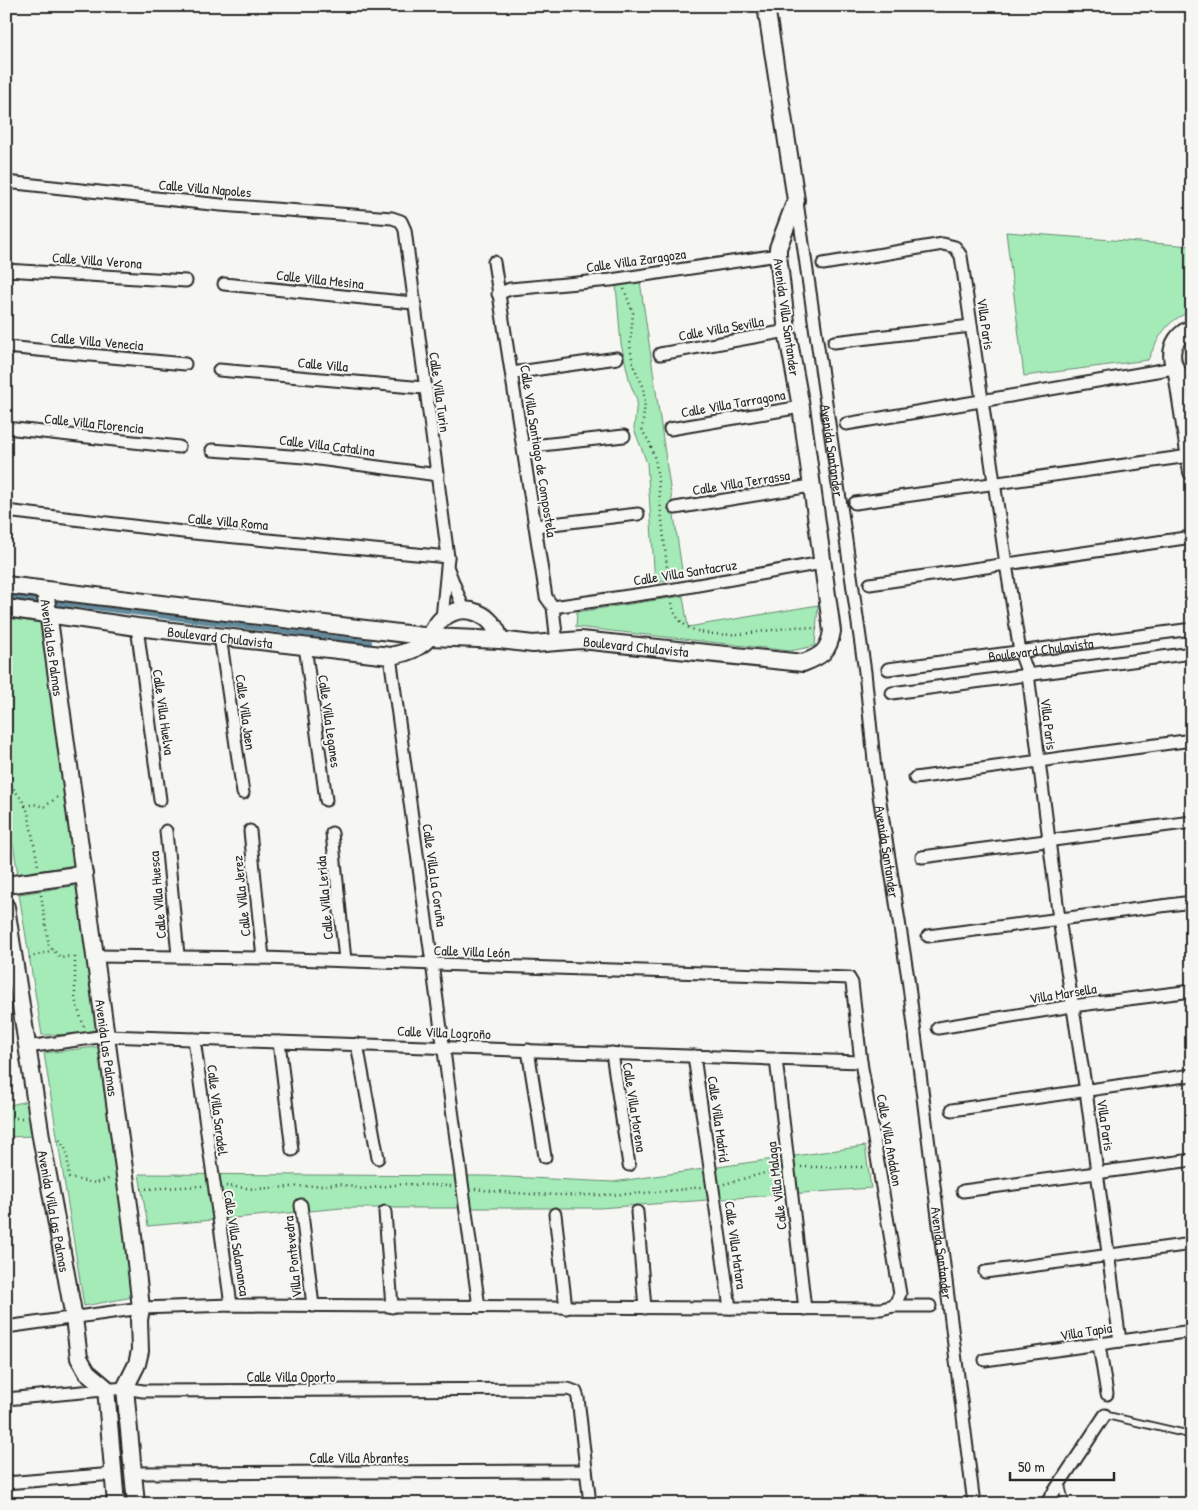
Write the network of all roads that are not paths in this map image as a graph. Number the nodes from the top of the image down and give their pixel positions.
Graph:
1 (766, 6) edge
2 (6, 182) edge
3 (796, 200) junction
4 (401, 221) joint
5 (778, 255) junction
6 (494, 262) dead end
7 (823, 264) dead end
8 (6, 270) edge
9 (186, 281) dead end
10 (224, 284) dead end
11 (498, 294) junction
12 (413, 303) junction
13 (971, 326) junction
14 (1192, 328) edge
15 (787, 331) junction
16 (834, 342) dead end
17 (6, 347) edge
18 (660, 354) dead end
19 (617, 358) dead end
20 (184, 364) dead end
21 (219, 370) dead end
22 (1175, 371) junction
23 (512, 372) junction
24 (1192, 384) edge
25 (424, 388) junction
26 (982, 402) junction
27 (801, 407) junction
28 (846, 424) dead end
29 (6, 428) edge
30 (670, 428) dead end
31 (624, 436) dead end
32 (179, 447) dead end
33 (524, 447) junction
34 (212, 450) dead end
35 (1191, 464) edge
36 (438, 475) junction
37 (995, 485) junction
38 (811, 486) junction
39 (856, 502) dead end
40 (675, 508) dead end
41 (6, 512) edge
42 (638, 514) dead end
43 (535, 526) junction
44 (1192, 537) edge
45 (448, 562) junction
46 (822, 563) junction
47 (1006, 564) junction
48 (870, 584) dead end
49 (6, 585) edge
50 (45, 590) junction
51 (553, 607) junction
52 (6, 608) edge
53 (464, 610) junction
54 (48, 614) junction
55 (442, 618) junction
56 (137, 627) junction
57 (1192, 629) edge
58 (220, 636) junction
59 (431, 637) junction
60 (500, 640) junction
61 (556, 642) junction
62 (305, 646) junction
63 (1020, 652) junction
64 (1192, 653) edge
65 (390, 656) junction
66 (803, 663) joint
67 (888, 669) dead end
68 (1028, 674) junction
69 (892, 693) dead end
70 (1192, 740) edge
71 (1039, 761) junction
72 (915, 778) dead end
73 (243, 793) dead end
74 (160, 800) dead end
75 (326, 800) dead end
76 (1192, 822) edge
77 (166, 831) dead end
78 (250, 831) dead end
79 (332, 834) dead end
80 (1050, 840) junction
81 (922, 857) dead end
82 (84, 874) junction
83 (6, 886) edge
84 (1192, 902) edge
85 (6, 907) edge
86 (1059, 918) junction
87 (928, 936) dead end
88 (178, 955) junction
89 (95, 956) junction
90 (262, 958) junction
91 (345, 960) junction
92 (432, 965) junction
93 (849, 978) joint
94 (1192, 991) edge
95 (1072, 1006) junction
96 (938, 1028) dead end
97 (98, 1037) junction
98 (194, 1039) junction
99 (279, 1042) junction
100 (357, 1044) junction
101 (27, 1047) junction
102 (443, 1047) junction
103 (528, 1050) junction
104 (612, 1053) junction
105 (694, 1056) junction
106 (776, 1059) junction
107 (861, 1062) junction
108 (1192, 1075) edge
109 (1086, 1092) junction
110 (952, 1110) dead end
111 (292, 1150) dead end
112 (545, 1157) dead end
113 (378, 1158) dead end
114 (1192, 1160) edge
115 (629, 1165) dead end
116 (1097, 1173) junction
117 (213, 1185) joint
118 (713, 1186) joint
119 (963, 1191) dead end
120 (301, 1205) dead end
121 (385, 1212) dead end
122 (637, 1212) dead end
123 (555, 1214) dead end
124 (1192, 1244) edge
125 (1108, 1254) junction
126 (985, 1272) dead end
127 (231, 1306) junction
128 (312, 1306) junction
129 (894, 1306) junction
130 (930, 1306) dead end
131 (392, 1307) junction
132 (479, 1307) junction
133 (141, 1308) junction
134 (566, 1308) junction
135 (645, 1308) junction
136 (730, 1308) junction
137 (805, 1309) junction
138 (74, 1318) junction
139 (6, 1326) edge
140 (1192, 1330) edge
141 (1120, 1340) junction
142 (1099, 1345) junction
143 (984, 1360) dead end
144 (106, 1388) junction
145 (126, 1388) junction
146 (1107, 1394) dead end
147 (6, 1399) edge
148 (1105, 1416) joint
149 (1192, 1435) edge
150 (586, 1471) junction
151 (133, 1473) junction
152 (113, 1474) junction
153 (6, 1483) edge
154 (1061, 1484) junction
155 (116, 1504) edge
156 (136, 1504) edge
157 (590, 1504) edge
158 (974, 1504) edge
159 (1046, 1504) edge
160 (1066, 1504) edge

1 - 3 street, Avenida Villa Santander
2 - 4 street, Calle Villa Napoles
3 - 5 street, Avenida Villa Santander
3 - 158 street, Avenida Santander
4 - 12 street, Calle Villa Turin
5 - 11 street, Calle Villa Zaragoza
5 - 15 street, Avenida Villa Santander
6 - 11 street, Calle Villa Santiago de Compostela
7 - 13 street, Villa Paris
8 - 9 street, Calle Villa Verona
10 - 12 street, Calle Villa Mesina
11 - 23 street, Calle Villa Santiago de Compostela
12 - 25 street, Calle Villa Turin
13 - 16 street
13 - 26 street, Villa Paris
14 - 22 street
15 - 18 street, Calle Villa Sevilla
15 - 27 street, Avenida Villa Santander
17 - 20 street, Calle Villa Venecia
19 - 23 street
21 - 25 street, Calle Villa
22 - 24 street
22 - 26 street
22 - 35 street
23 - 33 street, Calle Villa Santiago de Compostela
25 - 36 street, Calle Villa Turin
26 - 28 street
26 - 37 street, Villa Paris
27 - 30 street, Calle Villa Tarragona
27 - 38 street, Avenida Villa Santander
29 - 32 street, Calle Villa Florencia
31 - 33 street
33 - 43 street, Calle Villa Santiago de Compostela
34 - 36 street, Calle Villa Catalina
35 - 37 street
36 - 45 street, Calle Villa Turin
37 - 39 street
37 - 47 street, Villa Paris
38 - 40 street, Calle Villa Terrassa
38 - 46 street, Avenida Villa Santander
41 - 45 street, Calle Villa Roma
42 - 43 street
43 - 51 street, Calle Villa Santiago de Compostela
44 - 47 street
45 - 53 street, Calle Villa Turin
45 - 55 street, Calle Villa Turin
46 - 51 street, Calle Villa Santacruz
46 - 66 street, Avenida Villa Santander
47 - 48 street
47 - 63 street, Villa Paris
49 - 50 street, Boulevard Chulavista
50 - 54 street, Avenida Las Palmas
50 - 59 street, Boulevard Chulavista
51 - 61 street, Calle Villa Santiago de Compostela
52 - 54 street, Boulevard Chulavista
53 - 55 street
53 - 60 street
54 - 56 street, Boulevard Chulavista
54 - 82 street, Avenida Las Palmas
55 - 59 street, Boulevard Chulavista
56 - 58 street, Boulevard Chulavista
56 - 74 street, Calle Villa Huelva
57 - 63 street, Boulevard Chulavista
58 - 62 street, Boulevard Chulavista
58 - 73 street, Calle Villa Jaen
59 - 60 street, Boulevard Chulavista
59 - 65 street, Boulevard Chulavista
60 - 61 street, Boulevard Chulavista
61 - 66 street, Boulevard Chulavista
62 - 65 street, Boulevard Chulavista
62 - 75 street, Calle Villa Leganes
63 - 67 street, Boulevard Chulavista
63 - 68 street, Villa Paris
64 - 68 street, Boulevard Chulavista
65 - 92 street, Calle Villa La Coruña
68 - 69 street, Boulevard Chulavista
68 - 71 street, Villa Paris
70 - 71 street
71 - 72 street
71 - 80 street, Villa Paris
76 - 80 street
77 - 88 street, Calle Villa Huesca
78 - 90 street, Calle Villa Jerez
79 - 91 street, Calle Villa Lerida
80 - 81 street
80 - 86 street, Villa Paris
82 - 83 street
82 - 89 street, Avenida Las Palmas
84 - 86 street
85 - 101 street, Avenida Villa Las Palmas
86 - 87 street
86 - 95 street, Villa Paris
88 - 89 street, Calle Villa León
88 - 90 street, Calle Villa León
89 - 97 street, Avenida Las Palmas
90 - 91 street, Calle Villa León
91 - 92 street, Calle Villa León
92 - 93 street, Calle Villa León
92 - 102 street, Calle Villa La Coruña
93 - 107 street, Calle Villa Andalon
94 - 95 street, Villa Marsella
95 - 96 street, Villa Marsella
95 - 109 street, Villa Paris
97 - 98 street, Calle Villa Logroño
97 - 101 street, Calle Villa Logroño
97 - 133 street, Avenida Las Palmas
98 - 99 street, Calle Villa Logroño
98 - 117 street, Calle Villa Saradel
99 - 100 street, Calle Villa Logroño
99 - 111 street
100 - 102 street, Calle Villa Logroño
100 - 113 street
101 - 138 street, Avenida Villa Las Palmas
102 - 103 street, Calle Villa Logroño
102 - 132 street, Calle Villa La Coruña
103 - 104 street, Calle Villa Logroño
103 - 112 street
104 - 105 street, Calle Villa Logroño
104 - 115 street, Calle Villa Morena
105 - 106 street, Calle Villa Logroño
105 - 118 street, Calle Villa Madrid
106 - 107 street, Calle Villa Logroño
106 - 137 street, Calle Villa Malaga
107 - 129 street, Calle Villa Andalon
108 - 109 street
109 - 110 street
109 - 116 street, Villa Paris
114 - 116 street
116 - 119 street
116 - 125 street, Villa Paris
117 - 127 street, Calle Villa Salamanca
118 - 136 street, Calle Villa Matara
120 - 128 street, Villa Pontevedra
121 - 131 street
122 - 135 street
123 - 134 street
124 - 125 street
125 - 126 street
125 - 141 street, Villa Paris
127 - 128 street
127 - 133 street
128 - 131 street
129 - 130 street
129 - 137 street
131 - 132 street
132 - 134 street
133 - 138 street
133 - 145 street, Avenida Las Palmas
134 - 135 street
135 - 136 street
136 - 137 street
138 - 139 street
138 - 144 street, Avenida Villa Las Palmas
140 - 141 street, Villa Tapia
141 - 142 street, Villa Tapia
142 - 143 street, Villa Tapia
142 - 146 street
144 - 145 street, Calle Villa Oporto
144 - 147 street, Calle Villa Oporto
144 - 152 street
145 - 150 street, Calle Villa Oporto
145 - 151 street, Avenida Las Palmas
148 - 149 lane
148 - 154 street
150 - 151 street, Calle Villa Abrantes
150 - 157 street
151 - 156 street, Avenida Las Palmas
152 - 153 street
152 - 155 street
154 - 159 street
154 - 160 lane

